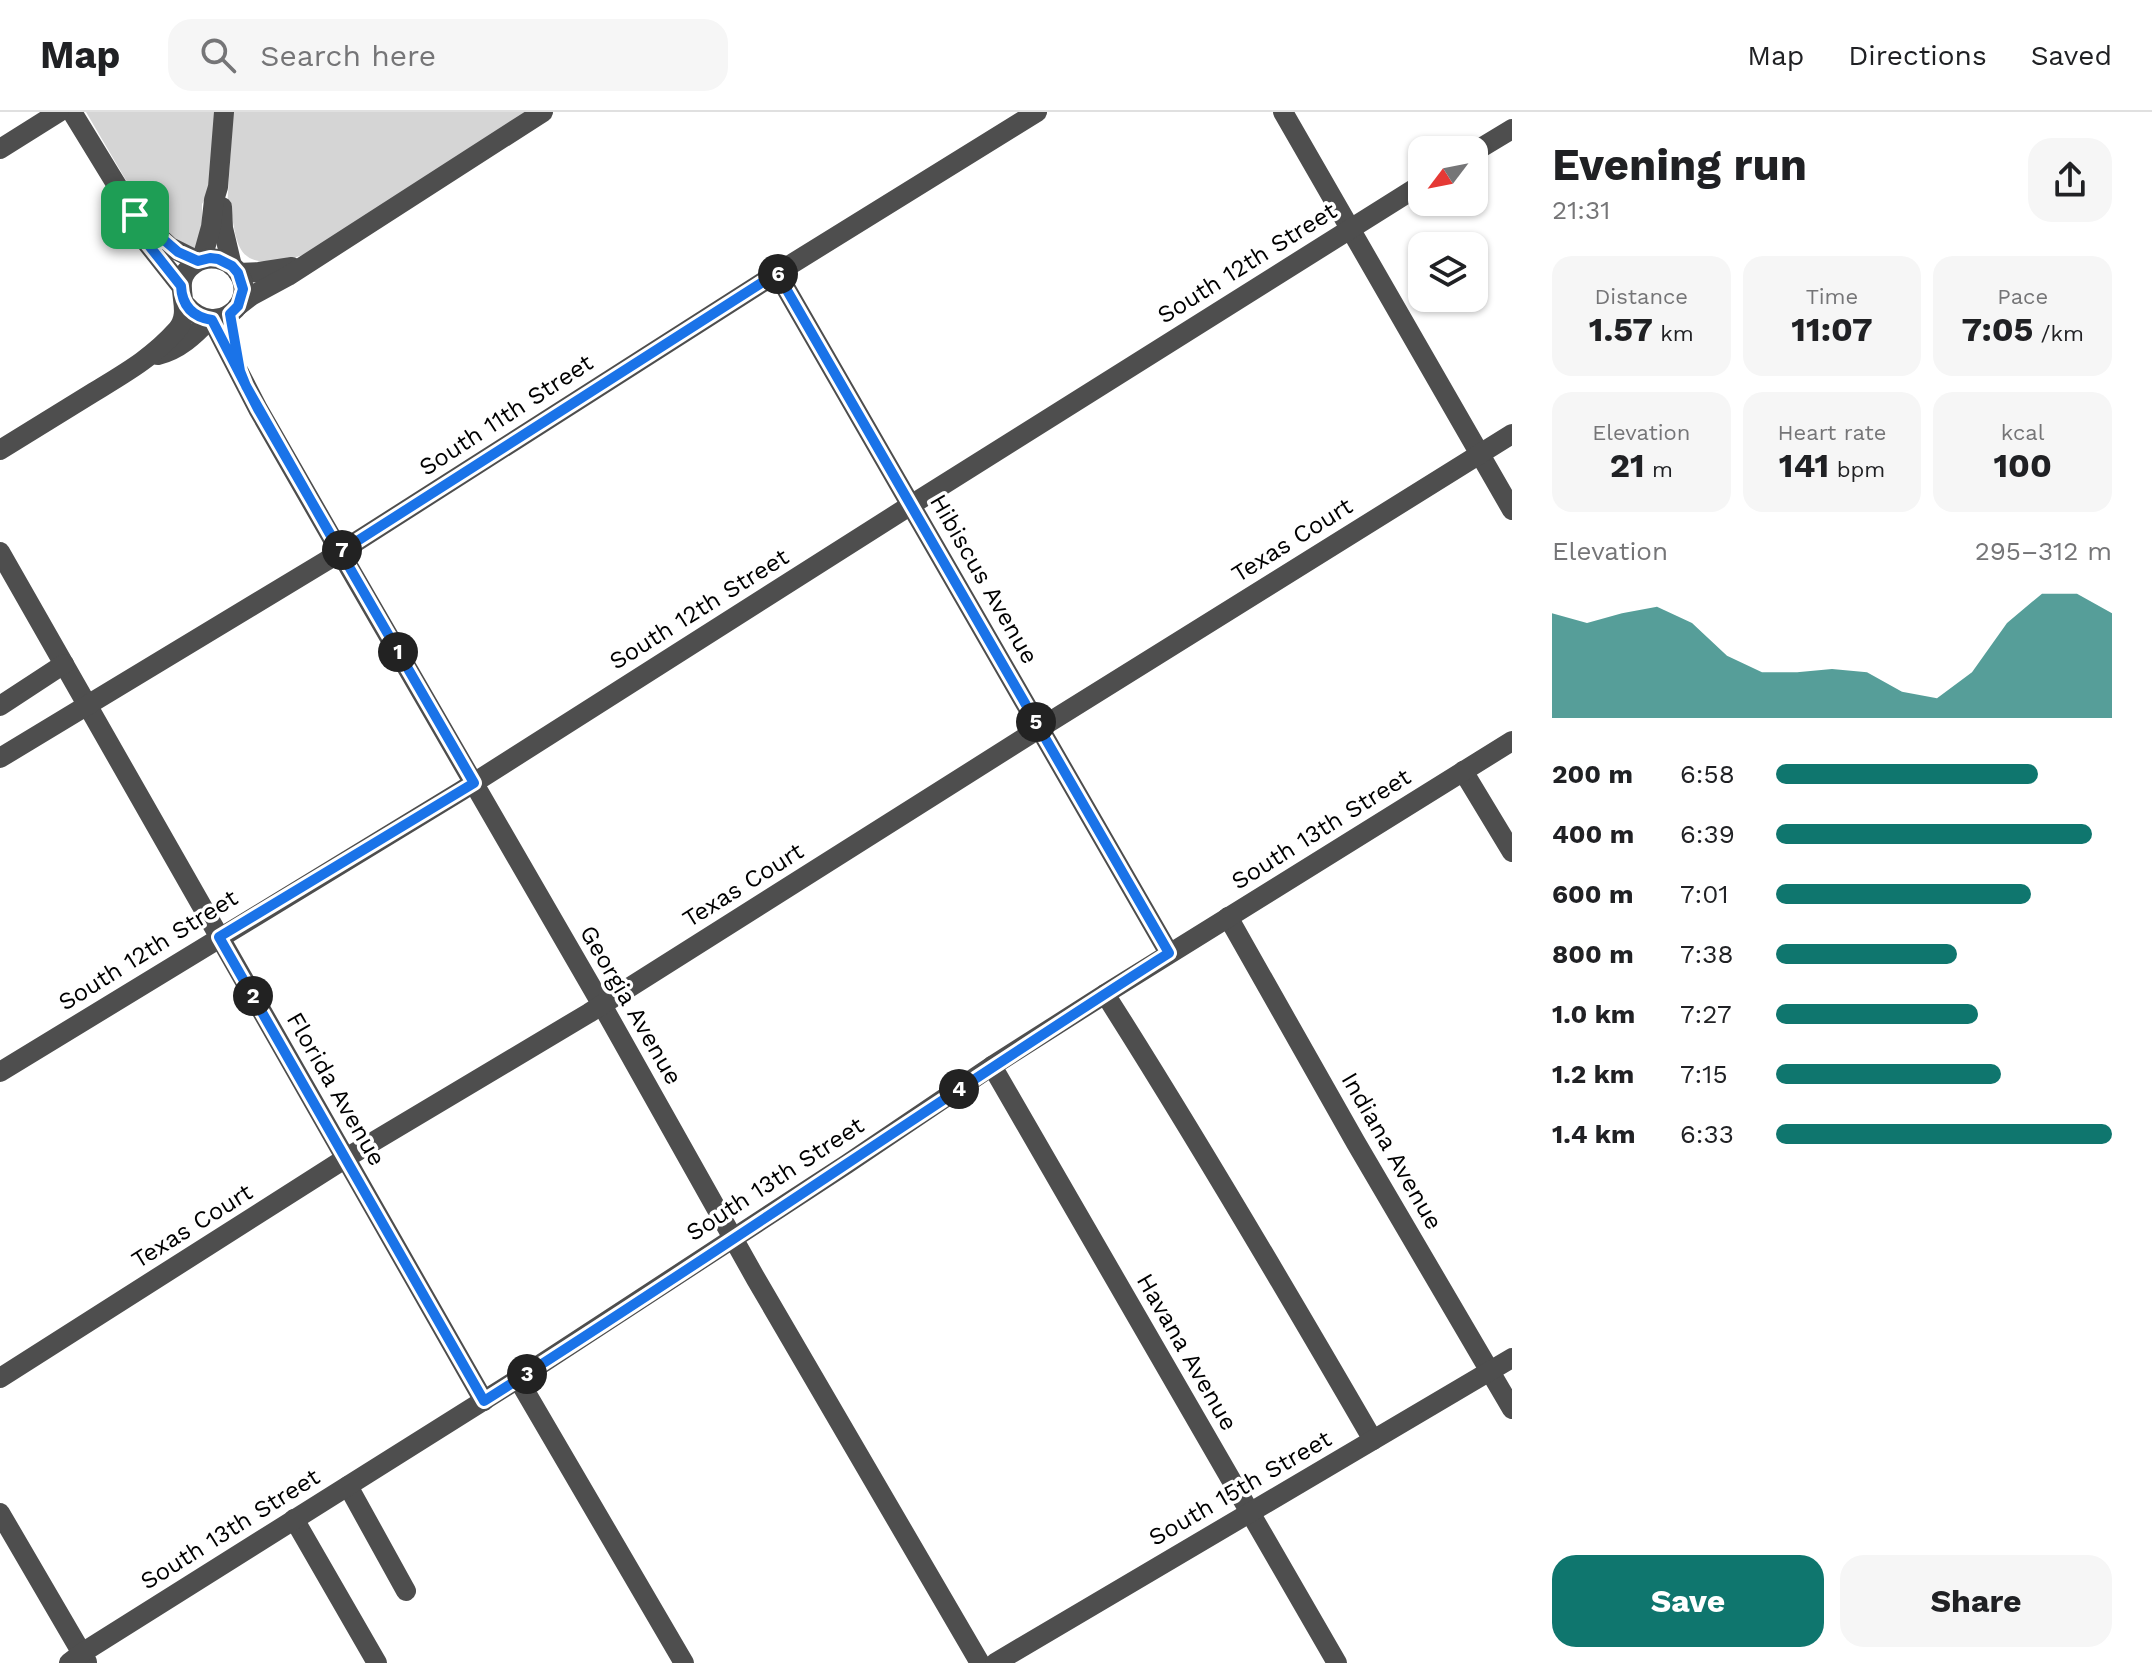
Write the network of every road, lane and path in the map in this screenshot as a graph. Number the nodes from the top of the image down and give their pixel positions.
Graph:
1 (59, 112) edge
2 (72, 112) edge
3 (224, 112) edge
4 (543, 112) edge
5 (1037, 112) edge
6 (1283, 112) edge
7 (1512, 129) edge
8 (1488, 144) edge
9 (0, 149) edge
10 (218, 187) junction
11 (1408, 193) edge
12 (135, 215) junction
13 (1350, 228) junction
14 (200, 260) junction
15 (304, 265) junction
16 (235, 269) junction
17 (777, 273) junction
18 (183, 296) junction
19 (222, 315) junction
20 (151, 357) junction
21 (1512, 434) edge
22 (0, 450) edge
23 (1480, 454) junction
24 (911, 505) junction
25 (1512, 510) edge
26 (0, 552) edge
27 (340, 552) junction
28 (64, 664) junction
29 (0, 706) edge
30 (88, 706) junction
31 (1040, 728) junction
32 (1512, 741) edge
33 (0, 758) edge
34 (1463, 771) junction
35 (474, 783) junction
36 (1512, 852) edge
37 (1228, 917) junction
38 (219, 937) junction
39 (1169, 953) junction
40 (1105, 994) junction
41 (602, 1005) junction
42 (992, 1066) junction
43 (0, 1072) edge
44 (346, 1158) junction
45 (734, 1238) junction
46 (1512, 1358) edge
47 (1490, 1371) junction
48 (0, 1378) edge
49 (518, 1379) junction
50 (484, 1401) junction
51 (1512, 1409) edge
52 (1373, 1440) junction
53 (348, 1486) junction
54 (1249, 1512) junction
55 (0, 1513) edge
56 (294, 1519) junction
57 (406, 1591) dead end
58 (79, 1660) edge
59 (377, 1663) edge
60 (684, 1663) edge
61 (980, 1663) edge
62 (995, 1663) edge
63 (1337, 1663) edge

1 - 9 street
2 - 12 street
3 - 10 street
4 - 15 street
5 - 17 street, South 11th Street
6 - 13 street
7 - 8 street
10 - 14 street
10 - 16 street
11 - 13 street, South 12th Street
12 - 14 street
12 - 18 street
13 - 23 street
13 - 24 street, South 12th Street
14 - 16 street
14 - 18 street
15 - 16 street
15 - 19 street
16 - 19 street
17 - 24 street, Hibiscus Avenue
17 - 27 street, South 11th Street
18 - 19 street
18 - 20 street
19 - 20 street
19 - 27 street, Georgia Avenue
20 - 22 street
21 - 23 street, Texas Court
23 - 25 street
23 - 31 street, Texas Court
24 - 31 street, Hibiscus Avenue
24 - 35 street, South 12th Street
26 - 28 street, Florida Avenue
27 - 30 street, South 11th Street
27 - 35 street, Georgia Avenue
28 - 29 street
28 - 30 street, Florida Avenue
30 - 33 street, South 11th Street
30 - 38 street, Florida Avenue
31 - 39 street, Hibiscus Avenue
31 - 41 street, Texas Court
32 - 34 street, South 13th Street
34 - 36 street
34 - 37 street, South 13th Street
35 - 38 street, South 12th Street
35 - 41 street, Georgia Avenue
37 - 39 street, South 13th Street
37 - 47 street, Indiana Avenue
38 - 43 street, South 12th Street
38 - 44 street, Florida Avenue
39 - 40 street, South 13th Street
40 - 42 street, South 13th Street
40 - 52 street
41 - 44 street, Texas Court
41 - 45 street, Georgia Avenue
42 - 45 street, South 13th Street
42 - 54 street, Havana Avenue
44 - 48 street, Texas Court
44 - 50 street, Florida Avenue
45 - 49 street, South 13th Street
45 - 61 street, Georgia Avenue
46 - 47 street, South 15th Street
47 - 51 street, Indiana Avenue
47 - 52 street, South 15th Street
49 - 50 street, South 13th Street
49 - 60 street
50 - 53 street, South 13th Street
52 - 54 street, South 15th Street
53 - 56 street, South 13th Street
53 - 57 street
54 - 62 street, South 15th Street
54 - 63 street, Havana Avenue
55 - 58 street
56 - 58 street, South 13th Street
56 - 59 street

